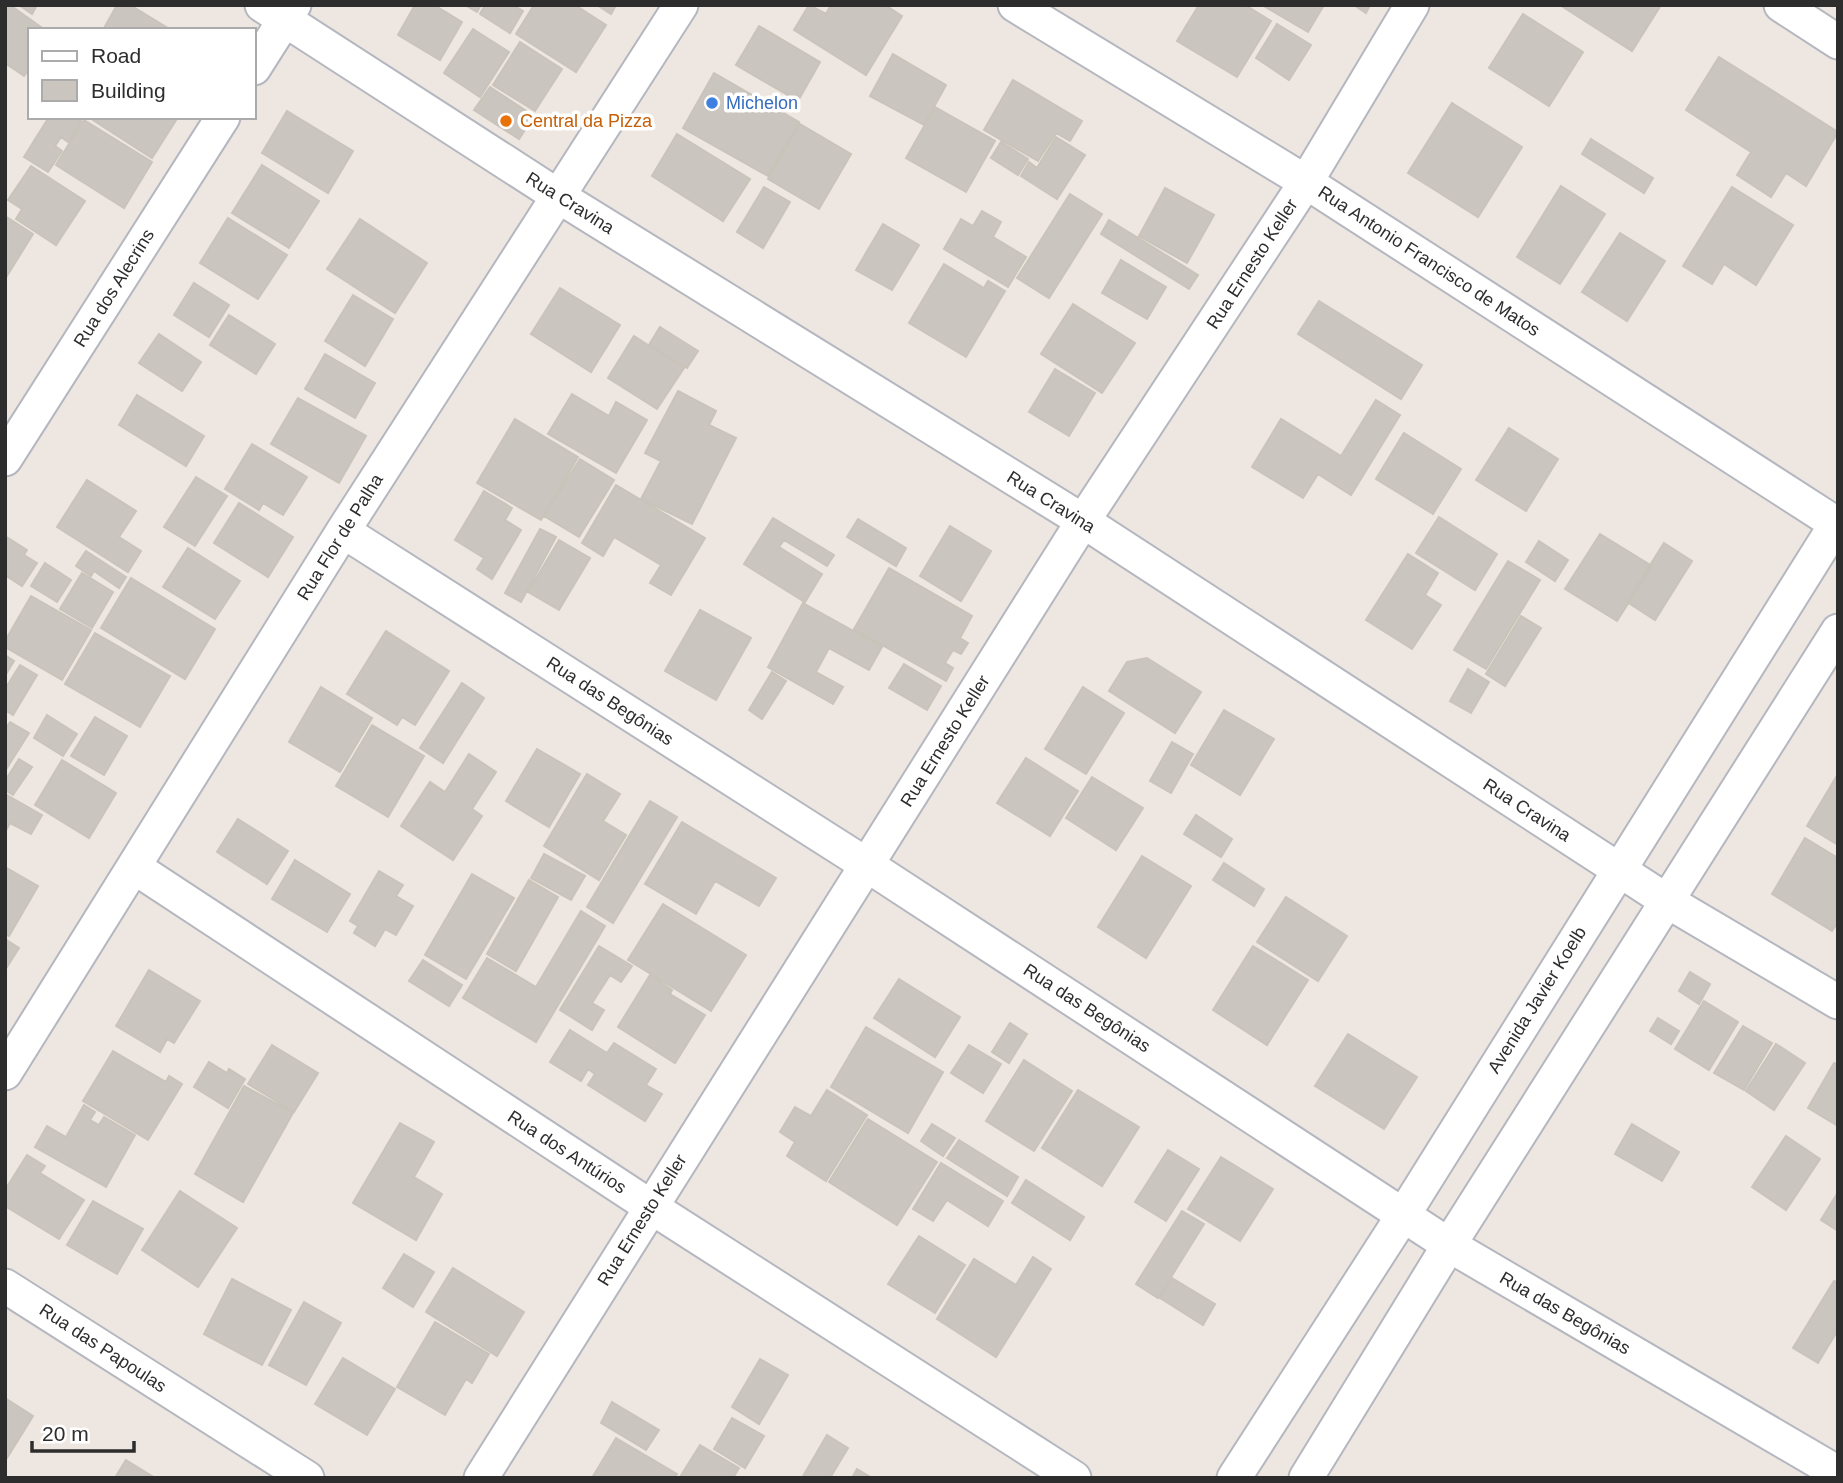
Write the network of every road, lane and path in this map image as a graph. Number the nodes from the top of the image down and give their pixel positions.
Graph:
1 (681, 5) edge
2 (1014, 5) edge
3 (1412, 5) edge
4 (1781, 5) edge
5 (280, 10) edge
6 (1838, 41) edge
7 (256, 64) edge
8 (222, 119) edge
9 (1306, 182) junction
10 (558, 196) junction
11 (5, 459) edge
12 (1083, 521) junction
13 (1837, 523) edge
14 (342, 531) junction
15 (1838, 631) edge
16 (867, 865) junction
17 (134, 867) junction
18 (1619, 870) junction
19 (1667, 901) junction
20 (1838, 1002) edge
21 (5, 1073) edge
22 (651, 1207) junction
23 (1404, 1214) junction
24 (1449, 1245) junction
25 (5, 1286) edge
26 (1838, 1473) edge
27 (307, 1478) edge
28 (481, 1478) edge
29 (1074, 1478) edge
30 (1234, 1478) edge
31 (1306, 1478) edge

1 - 10 street, Rua Flor de Palha
2 - 9 street, Rua Antonio Francisco de Matos
3 - 9 street, Rua Ernesto Keller
4 - 6 street
5 - 7 street
5 - 10 street, Rua Cravina
8 - 11 street, Rua dos Alecrins
9 - 12 street, Rua Ernesto Keller
9 - 13 street, Rua Antonio Francisco de Matos
10 - 12 street, Rua Cravina
10 - 14 street, Rua Flor de Palha
12 - 16 street, Rua Ernesto Keller
12 - 18 street, Rua Cravina
13 - 18 street, Avenida Javier Koelb
14 - 16 street, Rua das Begônias
14 - 17 street, Rua Flor de Palha
15 - 19 street
16 - 22 street, Rua Ernesto Keller
16 - 23 street, Rua das Begônias
17 - 21 street, Rua Flor de Palha
17 - 22 street, Rua dos Antúrios
18 - 19 street, Rua Cravina
18 - 23 street, Avenida Javier Koelb
19 - 20 street, Rua Cravina
19 - 24 street
22 - 28 street, Rua Ernesto Keller
22 - 29 street, Rua dos Antúrios
23 - 24 street, Rua das Begônias
23 - 30 street, Avenida Javier Koelb
24 - 26 street, Rua das Begônias
24 - 31 street
25 - 27 street, Rua das Papoulas

